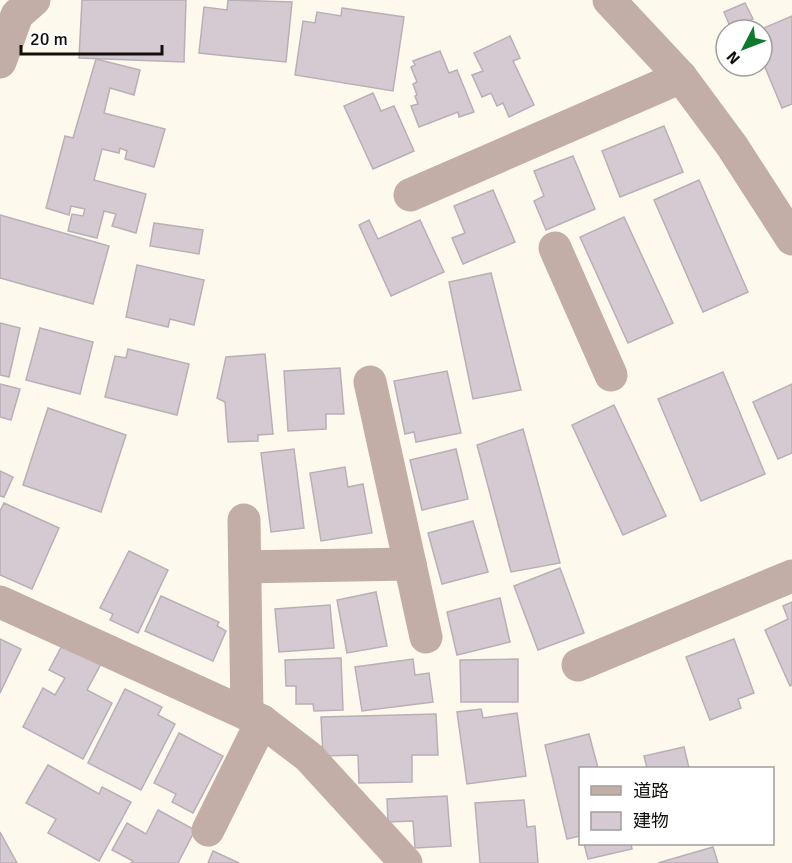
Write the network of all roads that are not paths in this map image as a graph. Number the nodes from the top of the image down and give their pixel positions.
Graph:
1 (609, 0) edge
2 (22, 5) edge
3 (0, 62) edge
4 (681, 77) junction
5 (410, 195) dead end
6 (792, 239) edge
7 (555, 248) dead end
8 (610, 375) dead end
9 (370, 382) dead end
10 (244, 520) dead end
11 (410, 564) junction
12 (245, 567) junction
13 (792, 576) edge
14 (0, 602) edge
15 (426, 638) dead end
16 (578, 665) dead end
17 (254, 717) junction
18 (208, 830) dead end
19 (405, 863) edge

1 - 4 street
2 - 3 street
4 - 5 street
4 - 6 street
7 - 8 street
9 - 11 street
10 - 12 street
11 - 12 street
11 - 15 street
12 - 17 street
13 - 16 street
14 - 17 street
17 - 18 street
17 - 19 street

